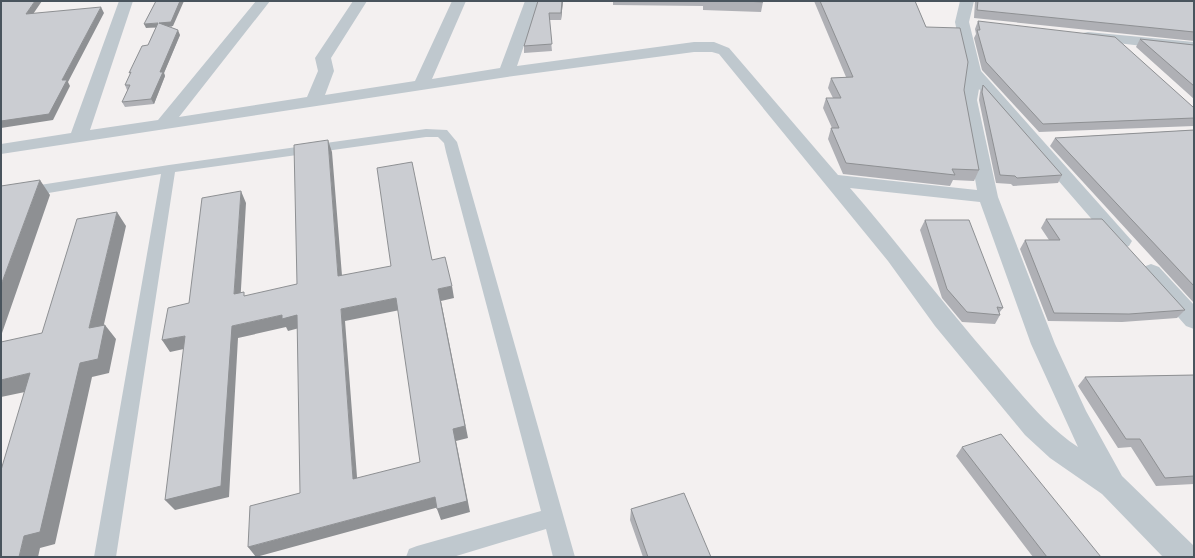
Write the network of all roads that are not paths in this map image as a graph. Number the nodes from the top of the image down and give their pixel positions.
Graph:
1 (126, 1) edge
2 (264, 1) edge
3 (360, 1) edge
4 (459, 1) edge
5 (532, 1) edge
6 (969, 16) edge
7 (1078, 35) edge
8 (1116, 39) junction
9 (1194, 47) edge
10 (1133, 54) edge
11 (507, 72) junction
12 (973, 72) junction
13 (421, 85) junction
14 (314, 101) junction
15 (164, 124) junction
16 (78, 138) junction
17 (1055, 139) edge
18 (1031, 140) junction
19 (1, 149) edge
20 (169, 169) junction
21 (831, 180) junction
22 (1, 196) edge
23 (988, 197) junction
24 (1194, 320) edge
25 (1112, 485) junction
26 (553, 517) junction
27 (105, 557) edge
28 (417, 557) edge
29 (564, 557) edge
30 (1184, 557) edge

1 - 16 street
2 - 15 street
3 - 14 street
4 - 13 street
5 - 11 street
6 - 12 street
7 - 8 street
8 - 9 street
8 - 10 street
11 - 13 street
11 - 21 street
12 - 18 street
12 - 23 street
13 - 14 street
14 - 15 street
15 - 16 street
16 - 19 street
17 - 18 street
18 - 24 street
20 - 22 lane
20 - 26 lane
20 - 27 lane
21 - 23 street
21 - 25 street
23 - 25 street
25 - 30 street
26 - 28 lane
26 - 29 lane

